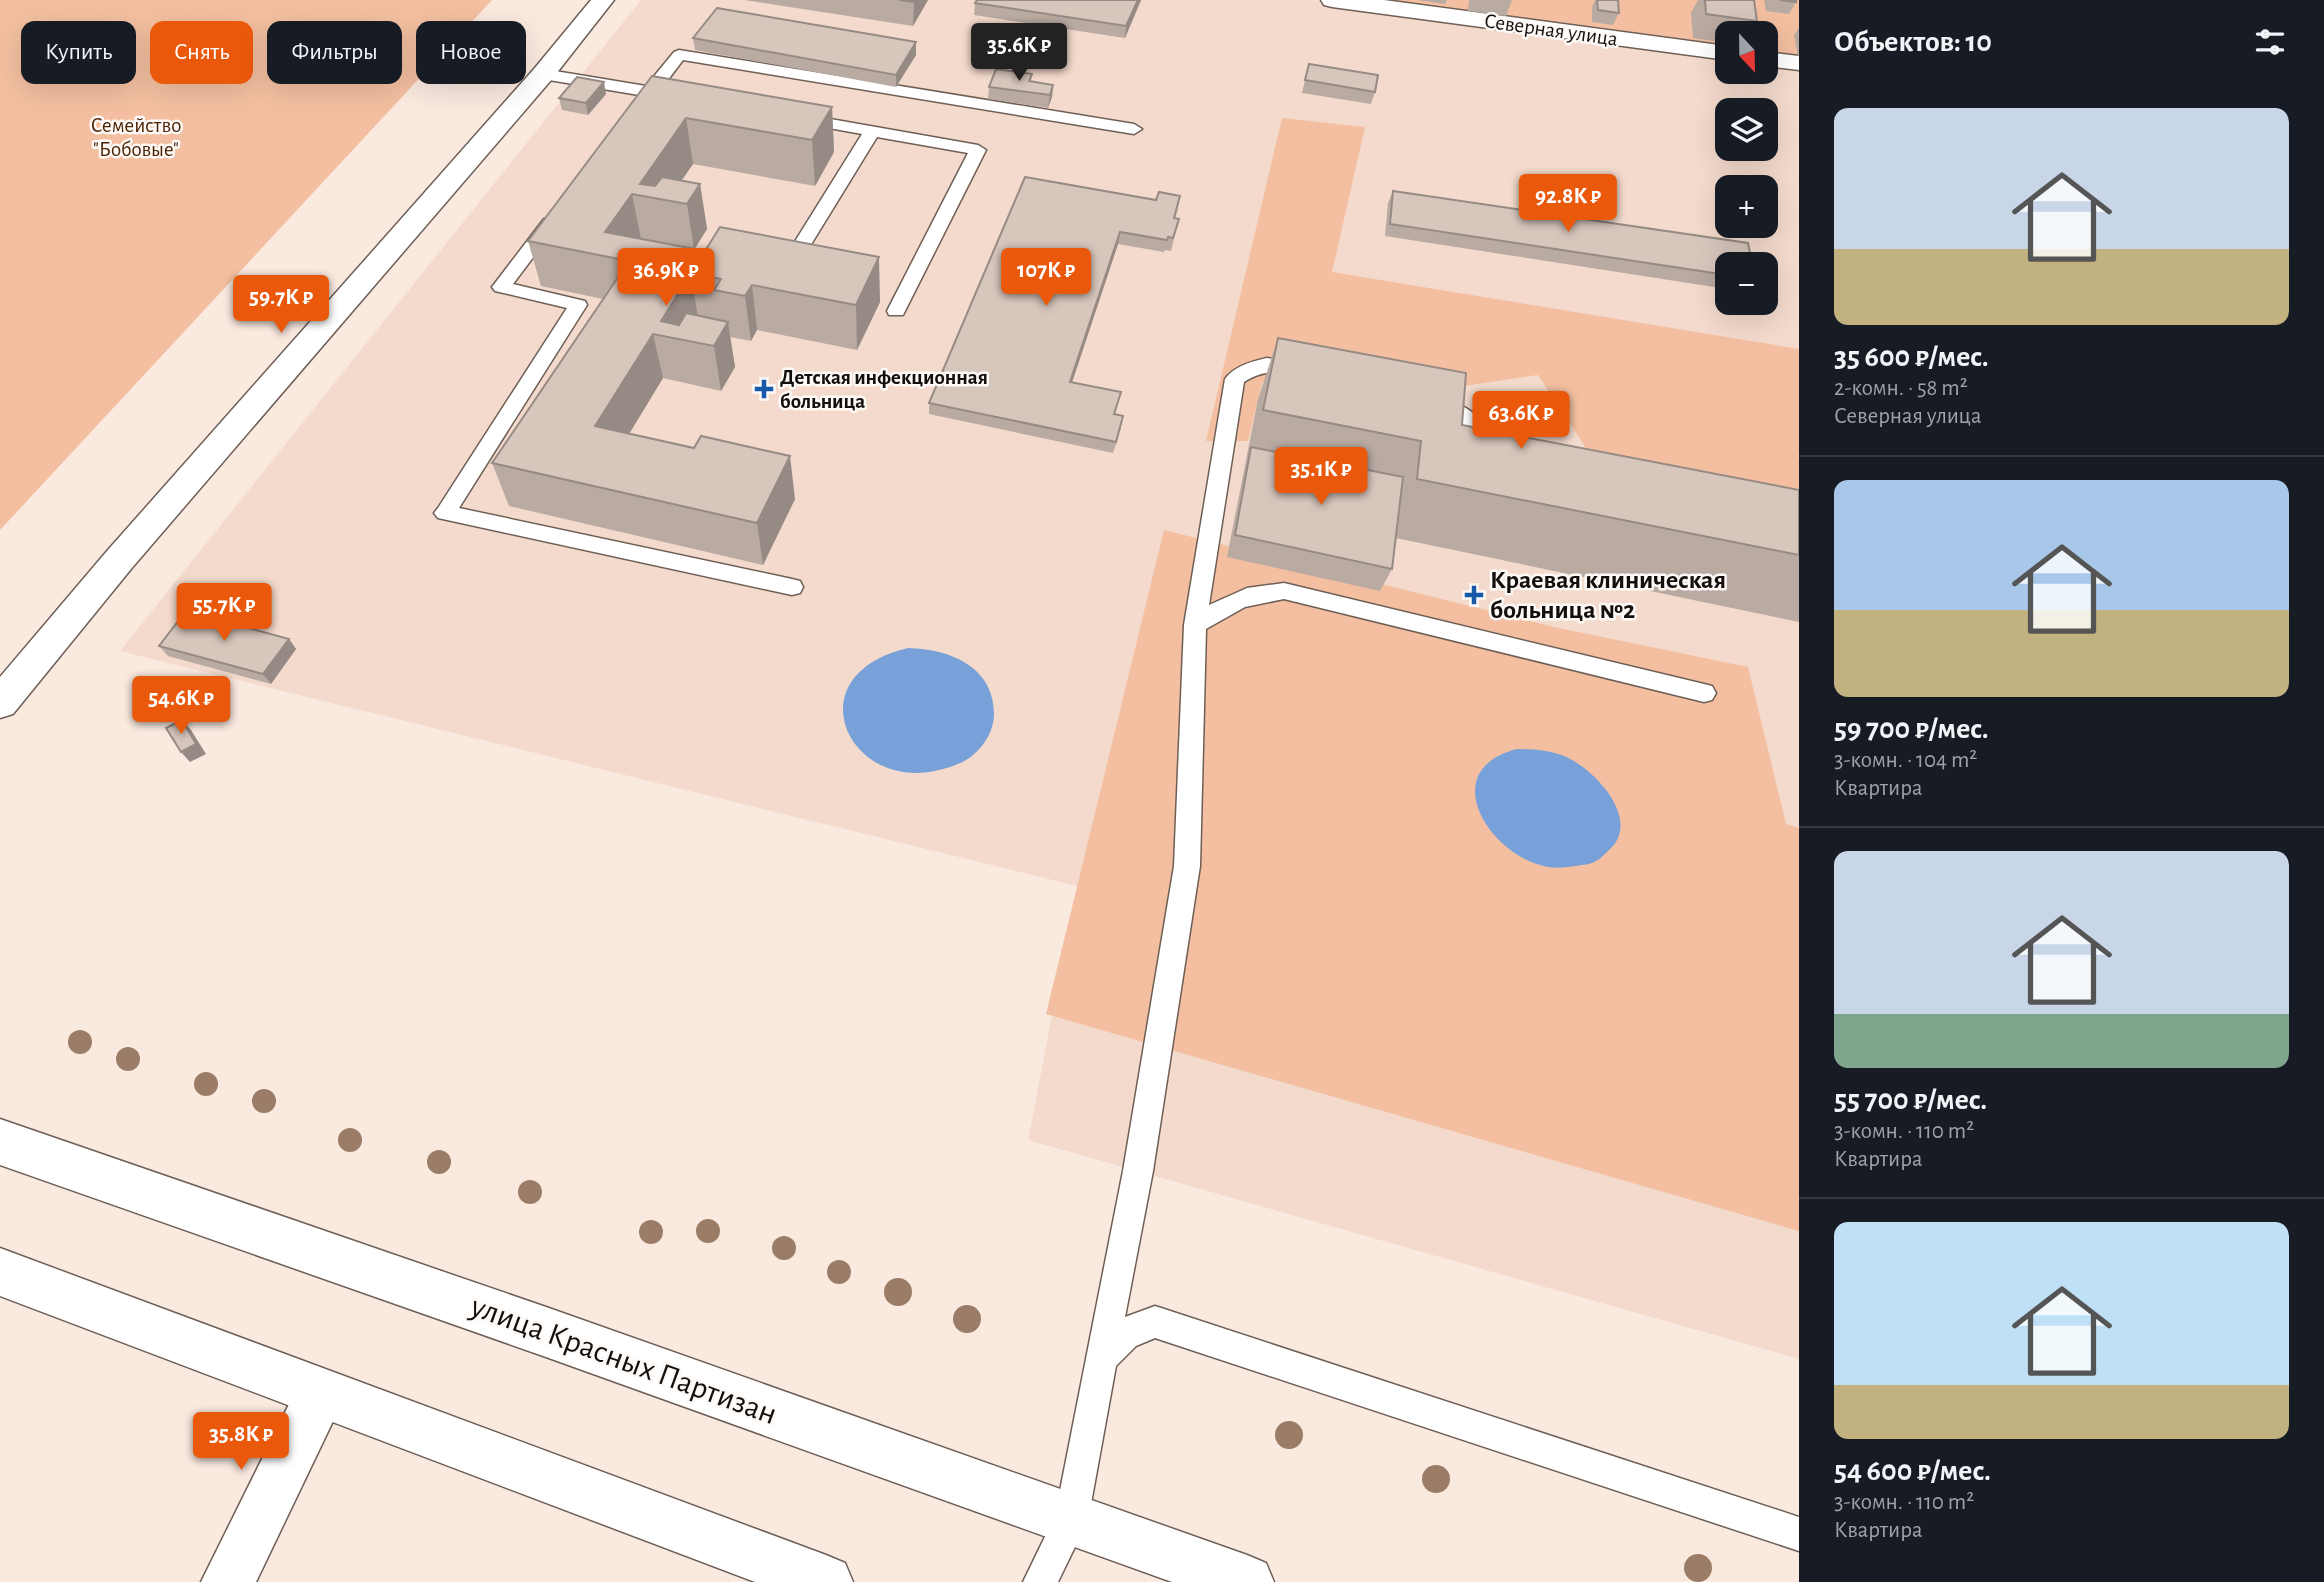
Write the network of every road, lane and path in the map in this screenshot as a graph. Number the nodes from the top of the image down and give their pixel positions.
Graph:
1 (603, 0) edge
2 (1332, 0) edge
3 (1715, 52) edge
4 (1778, 60) edge
5 (1799, 63) edge
6 (543, 74) junction
7 (651, 92) junction
8 (677, 96) edge
9 (634, 113) edge
10 (781, 115) edge
11 (1134, 129) dead end
12 (872, 131) junction
13 (559, 211) edge
14 (798, 251) edge
15 (895, 311) dead end
16 (1321, 375) edge
17 (1412, 396) edge
18 (1521, 472) edge
19 (792, 587) dead end
20 (1195, 625) junction
21 (1704, 693) dead end
22 (0, 703) edge
23 (0, 1142) edge
24 (0, 1272) edge
25 (1102, 1360) junction
26 (321, 1394) junction
27 (1071, 1520) junction
28 (1799, 1534) edge
29 (228, 1582) edge
30 (826, 1582) edge
31 (1040, 1582) edge
32 (1247, 1582) edge

1 - 6 main road
2 - 3 main road, Северная улица
4 - 5 main road
6 - 7 lane
6 - 22 main road
7 - 8 lane
7 - 9 lane
7 - 11 lane
10 - 12 lane
12 - 14 lane
12 - 15 lane
13 - 19 lane
16 - 20 lane
17 - 18 lane
20 - 21 lane
20 - 25 lane
23 - 27 main road, улица Красных Партизан
24 - 26 main road
25 - 27 lane
25 - 28 lane
26 - 29 main road
26 - 30 main road
27 - 31 lane
27 - 32 main road, улица Красных Партизан

